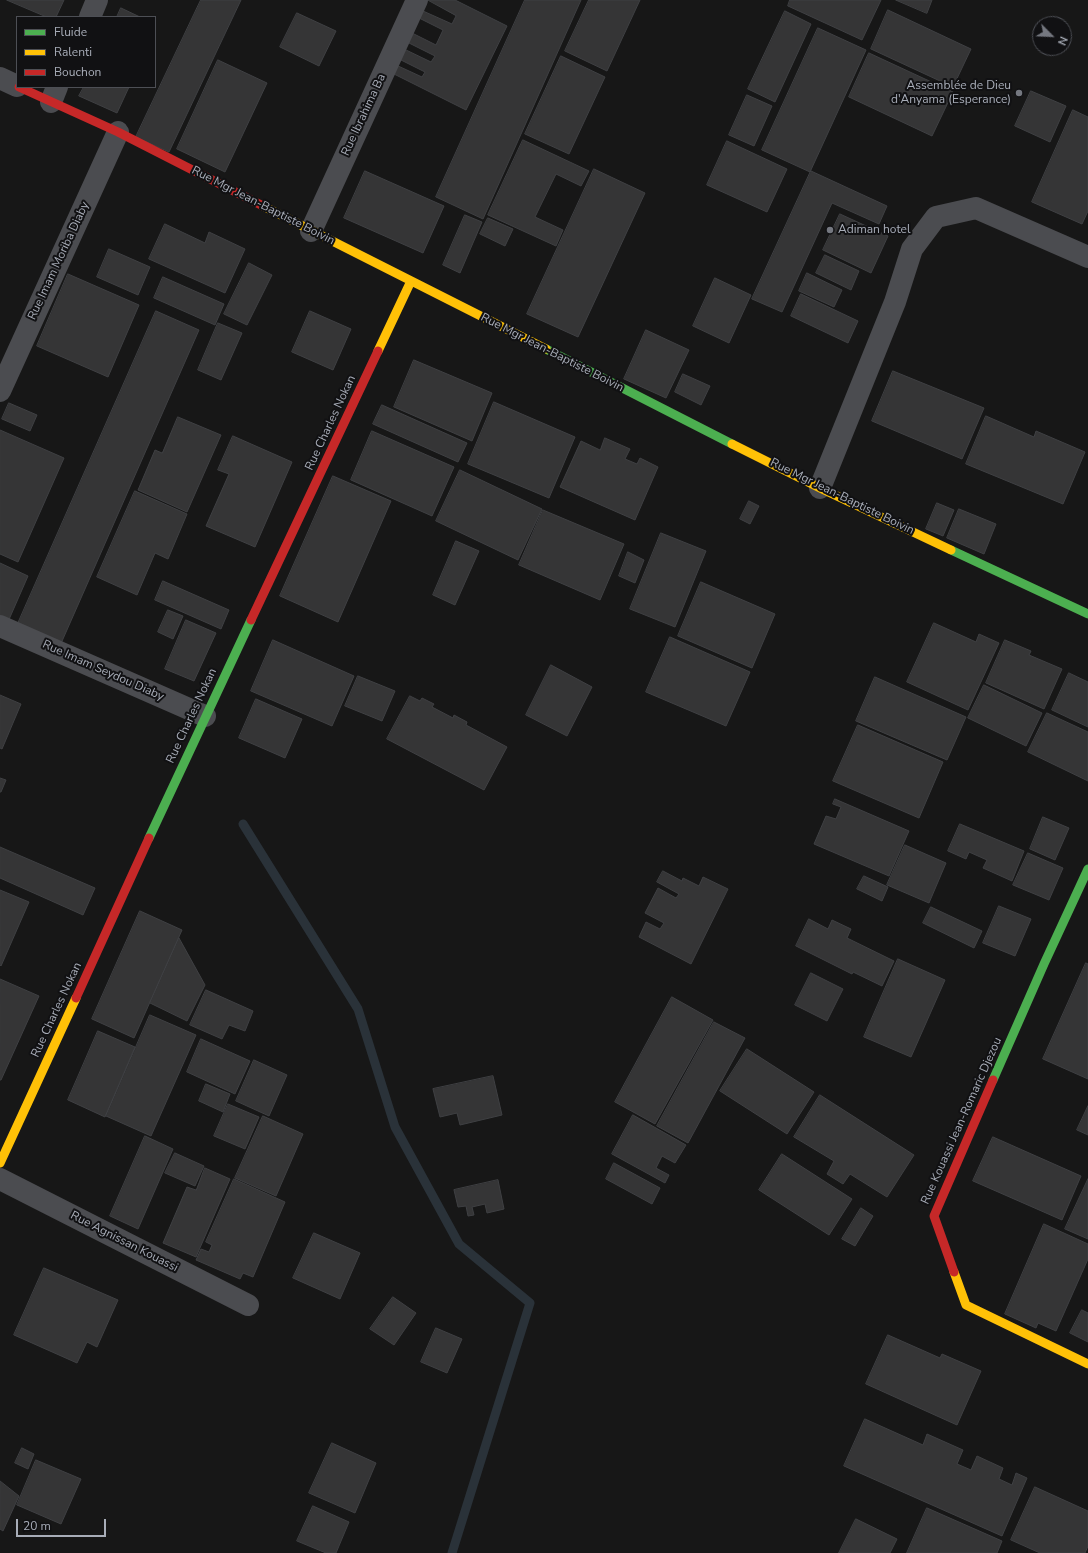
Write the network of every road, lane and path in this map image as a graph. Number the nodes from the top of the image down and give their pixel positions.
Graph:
1 (97, 0) edge
2 (417, 0) edge
3 (90, 16) edge
4 (0, 78) edge
5 (16, 86) edge
6 (23, 88) edge
7 (54, 94) edge
8 (118, 132) junction
9 (311, 230) junction
10 (1088, 257) edge
11 (411, 281) junction
12 (0, 391) edge
13 (820, 488) junction
14 (1088, 614) edge
15 (0, 626) edge
16 (205, 716) junction
17 (1088, 869) edge
18 (0, 1163) edge
19 (0, 1179) edge
20 (248, 1305) dead end
21 (1088, 1364) edge

1 - 3 street
2 - 9 street, Rue Ibrahima Ba
4 - 5 street, Rue Mgr Jean-Baptiste Boivin
6 - 7 street, Rue Mgr Jean-Baptiste Boivin
7 - 8 street, Rue Mgr Jean-Baptiste Boivin
8 - 9 street, Rue Mgr Jean-Baptiste Boivin
8 - 12 street, Rue Imam Moriba Diaby
9 - 11 street, Rue Mgr Jean-Baptiste Boivin
10 - 13 street
11 - 13 street, Rue Mgr Jean-Baptiste Boivin
11 - 16 street, Rue Charles Nokan
13 - 14 street, Rue Mgr Jean-Baptiste Boivin
15 - 16 street, Rue Imam Seydou Diaby
16 - 18 street, Rue Charles Nokan
17 - 21 street, Rue Kouassi Jean-Romaric Djezou
19 - 20 street, Rue Agnissan Kouassi

